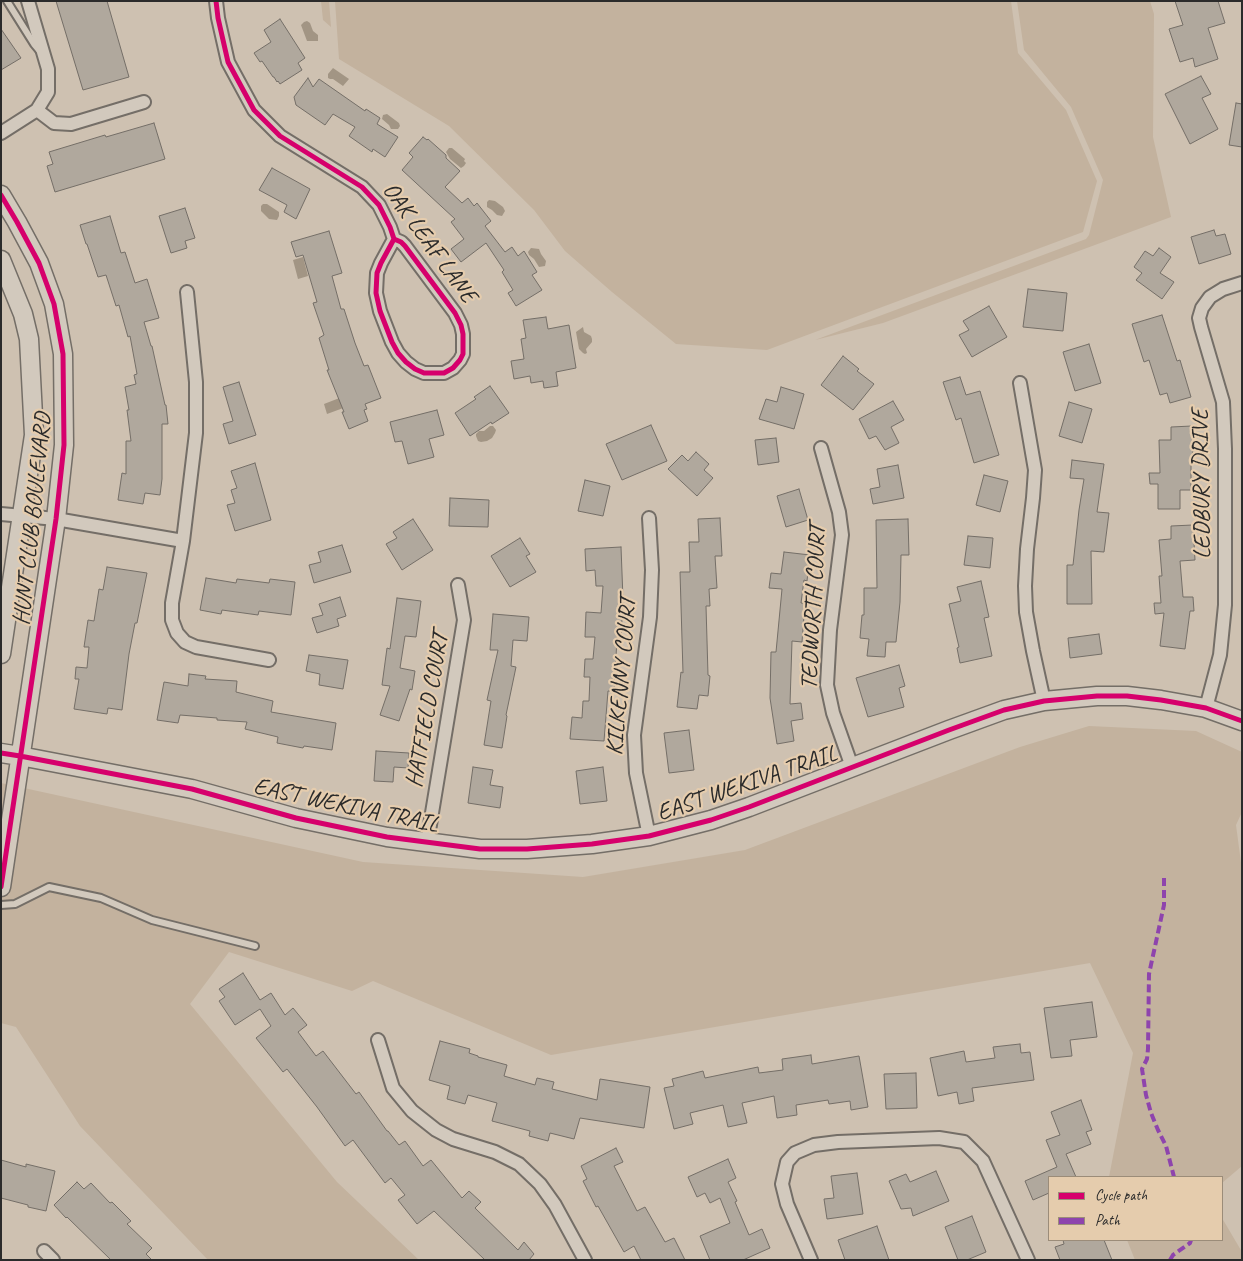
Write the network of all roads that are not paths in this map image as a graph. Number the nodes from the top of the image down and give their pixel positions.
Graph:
1 (7, 1) edge
2 (28, 1) edge
3 (216, 1) edge
4 (44, 56) junction
5 (144, 102) dead end
6 (37, 110) junction
7 (1, 133) edge
8 (1, 195) edge
9 (394, 239) junction
10 (1, 260) edge
11 (1242, 283) edge
12 (187, 292) dead end
13 (1020, 383) dead end
14 (821, 448) dead end
15 (1, 514) edge
16 (22, 516) junction
17 (649, 518) dead end
18 (56, 519) junction
19 (182, 541) junction
20 (458, 585) dead end
21 (1, 654) edge
22 (269, 660) dead end
23 (1044, 701) junction
24 (1206, 708) junction
25 (1242, 721) edge
26 (1, 753) edge
27 (20, 756) junction
28 (852, 767) junction
29 (649, 836) junction
30 (427, 843) junction
31 (1, 888) edge
32 (1, 905) edge
33 (255, 946) dead end
34 (378, 1040) dead end
35 (585, 1260) edge
36 (811, 1260) edge
37 (1028, 1260) edge

1 - 4 lane
2 - 4 street
3 - 9 street, OAK LEAF LANE
4 - 6 street
5 - 6 street
6 - 7 street
8 - 18 street, HUNT CLUB BOULEVARD
9 - 9 street, OAK LEAF LANE
10 - 16 street, HUNT CLUB BOULEVARD
11 - 24 street, LEDBURY DRIVE
12 - 19 street
13 - 23 street
14 - 28 street, TEDWORTH COURT
15 - 16 street
16 - 18 street
16 - 21 street, HUNT CLUB BOULEVARD
17 - 29 street, KILKENNY COURT
18 - 19 street
18 - 27 street, HUNT CLUB BOULEVARD
19 - 22 street
20 - 30 street, HATFIELD COURT
23 - 24 street, EAST WEKIVA TRAIL
23 - 28 street, EAST WEKIVA TRAIL
24 - 25 street, EAST WEKIVA TRAIL
26 - 27 street, EAST WEKIVA TRAIL
27 - 30 street, EAST WEKIVA TRAIL
27 - 31 street, HUNT CLUB BOULEVARD
28 - 29 street, EAST WEKIVA TRAIL
29 - 30 street, EAST WEKIVA TRAIL
32 - 33 lane
34 - 35 street
36 - 37 street

